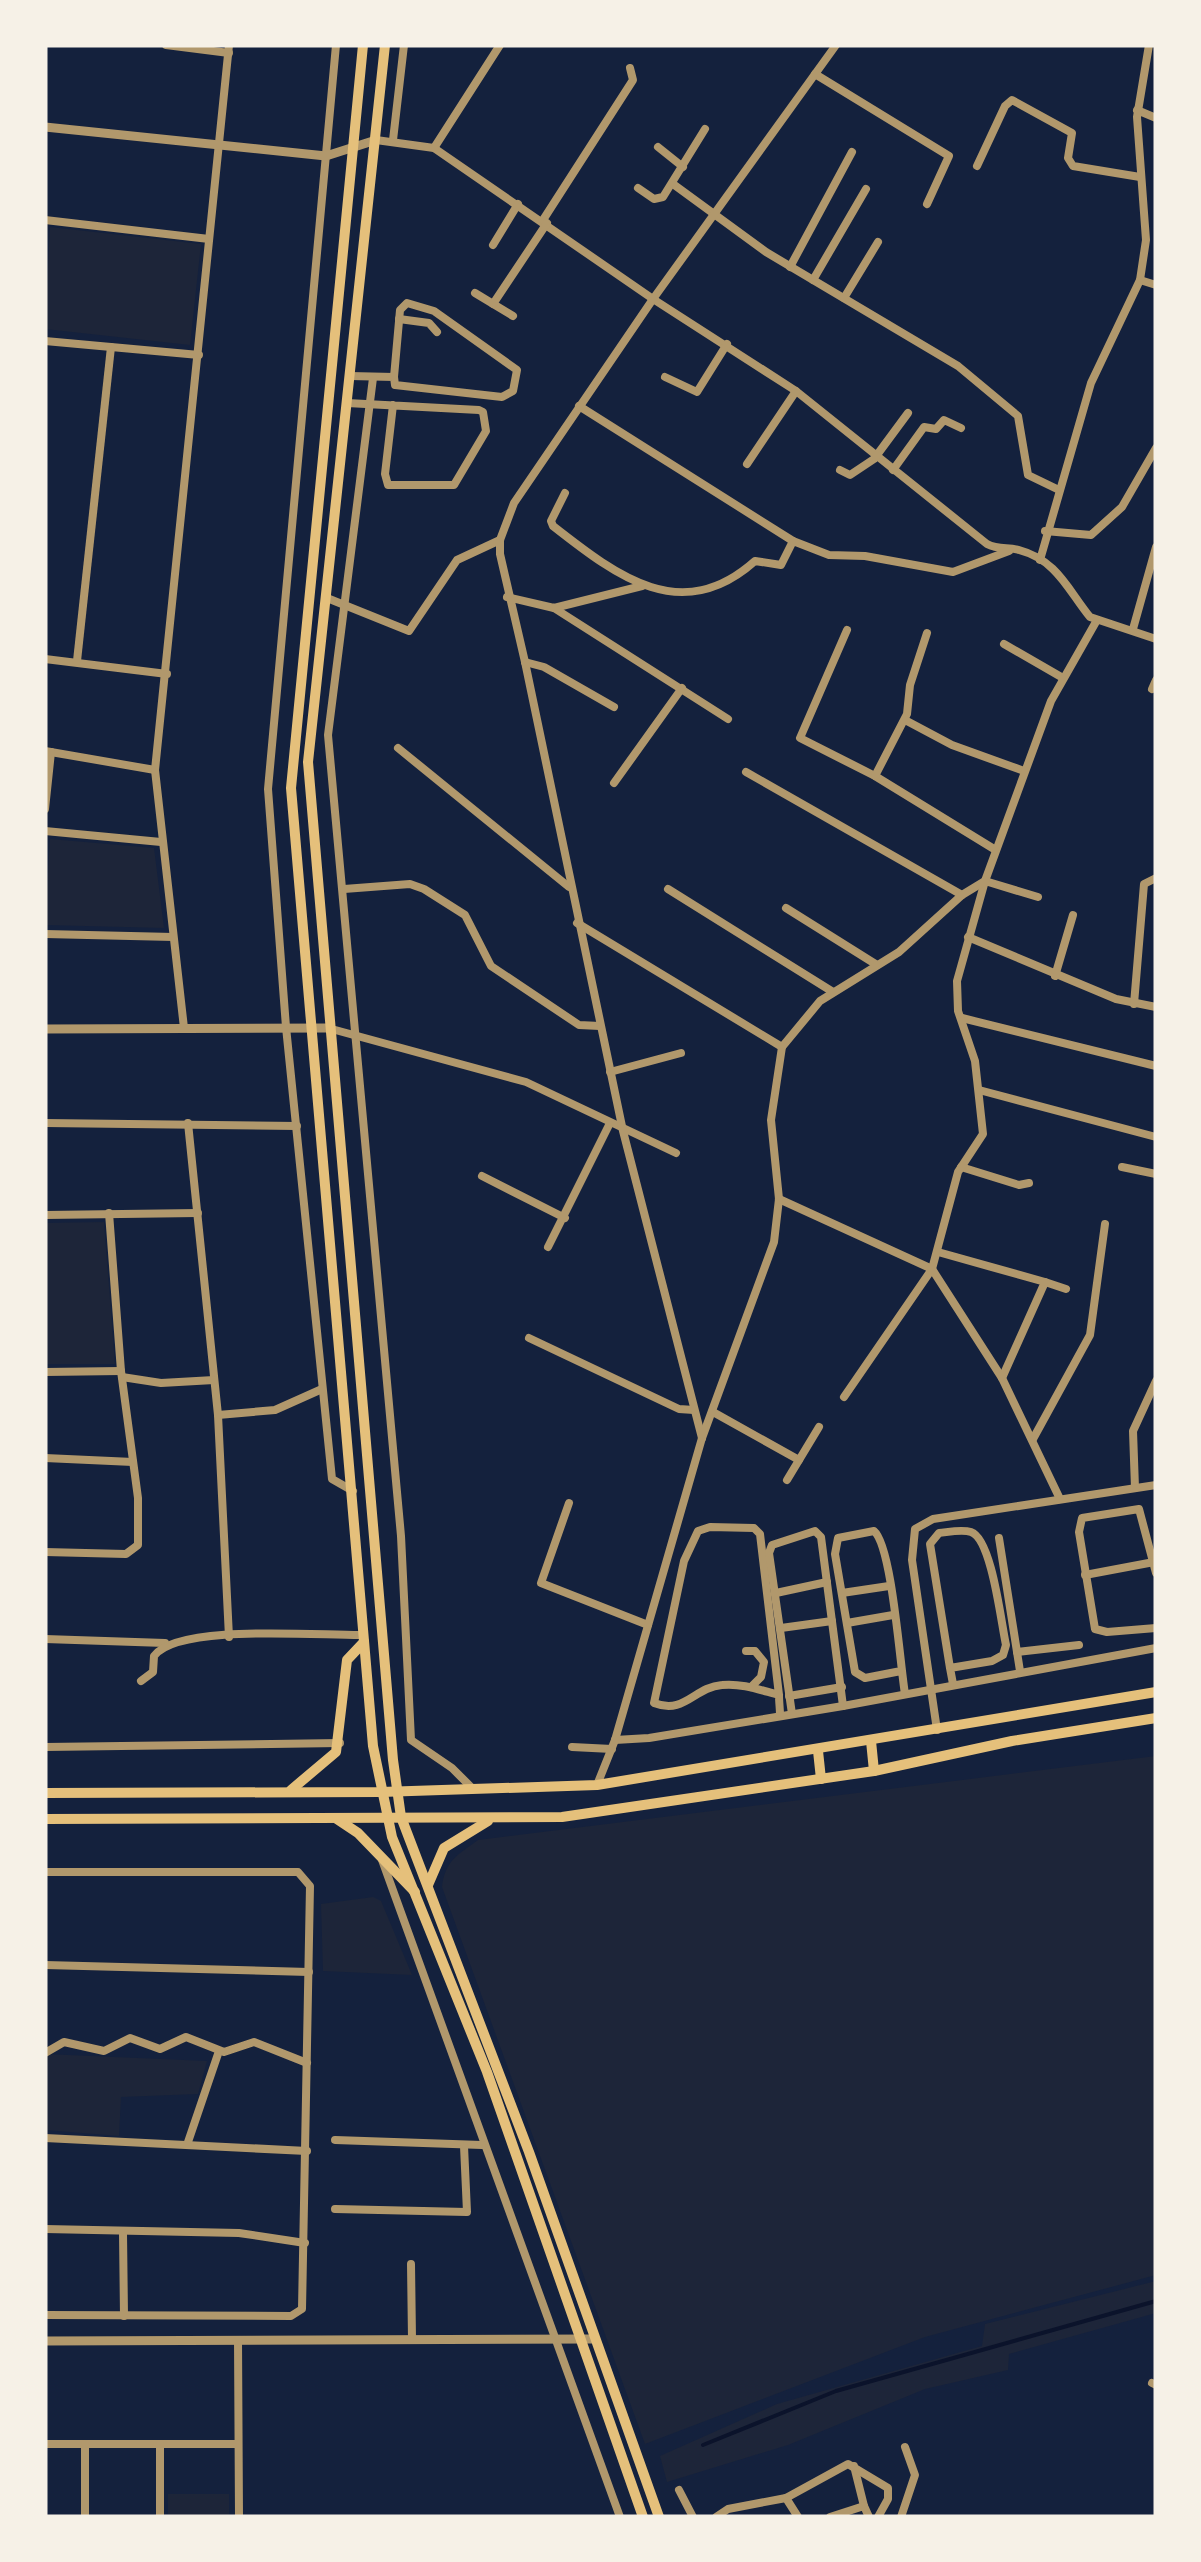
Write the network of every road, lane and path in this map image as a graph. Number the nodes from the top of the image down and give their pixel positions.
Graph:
1 (166, 45) edge
2 (336, 45) edge
3 (363, 45) edge
4 (385, 45) edge
5 (404, 45) edge
6 (500, 45) edge
7 (836, 45) edge
8 (1148, 45) edge
9 (229, 49) edge
10 (630, 68) dead end
11 (815, 74) junction
12 (1137, 110) junction
13 (1156, 118) edge
14 (45, 127) edge
15 (706, 129) dead end
16 (376, 140) junction
17 (393, 140) junction
18 (219, 147) junction
19 (658, 147) dead end
20 (434, 148) junction
21 (352, 150) junction
22 (852, 152) dead end
23 (326, 156) junction
24 (977, 166) dead end
25 (683, 167) junction
26 (1140, 177) junction
27 (673, 184) junction
28 (638, 188) dead end
29 (866, 188) dead end
30 (518, 204) junction
31 (927, 204) dead end
32 (717, 216) junction
33 (45, 220) edge
34 (545, 222) junction
35 (1145, 230) junction
36 (1156, 233) edge
37 (208, 239) junction
38 (878, 242) dead end
39 (492, 246) dead end
40 (790, 267) junction
41 (812, 280) junction
42 (1140, 280) junction
43 (1156, 286) edge
44 (475, 293) dead end
45 (844, 298) junction
46 (652, 299) junction
47 (493, 304) junction
48 (513, 316) dead end
49 (399, 319) junction
50 (437, 332) dead end
51 (45, 340) edge
52 (727, 344) junction
53 (111, 347) junction
54 (199, 355) junction
55 (350, 376) junction
56 (665, 376) dead end
57 (394, 377) junction
58 (373, 378) junction
59 (796, 390) junction
60 (347, 403) junction
61 (372, 404) junction
62 (393, 405) junction
63 (579, 406) junction
64 (908, 413) dead end
65 (961, 428) dead end
66 (1156, 448) edge
67 (878, 454) junction
68 (747, 464) dead end
69 (840, 470) dead end
70 (894, 470) junction
71 (1057, 489) junction
72 (565, 493) dead end
73 (1045, 531) junction
74 (500, 540) junction
75 (793, 541) junction
76 (1156, 547) edge
77 (1012, 550) junction
78 (1040, 560) junction
79 (644, 585) junction
80 (507, 597) junction
81 (327, 598) junction
82 (346, 606) junction
83 (554, 608) junction
84 (1096, 620) junction
85 (1133, 629) junction
86 (847, 630) dead end
87 (927, 633) dead end
88 (1156, 638) edge
89 (1004, 644) dead end
90 (45, 658) edge
91 (77, 661) junction
92 (525, 662) junction
93 (167, 674) junction
94 (1063, 678) junction
95 (682, 688) junction
96 (614, 707) dead end
97 (728, 719) dead end
98 (905, 720) junction
99 (398, 748) dead end
100 (48, 751) edge
101 (156, 770) junction
102 (1024, 771) junction
103 (746, 772) dead end
104 (875, 776) junction
105 (614, 782) dead end
106 (45, 809) edge
107 (45, 831) edge
108 (161, 842) junction
109 (994, 849) junction
110 (1156, 878) edge
111 (985, 881) junction
112 (570, 887) junction
113 (344, 889) junction
114 (668, 889) dead end
115 (962, 895) junction
116 (1038, 897) dead end
117 (786, 908) dead end
118 (1073, 915) dead end
119 (578, 923) junction
120 (45, 934) edge
121 (173, 937) junction
122 (968, 937) junction
123 (876, 965) junction
124 (1056, 976) junction
125 (834, 992) junction
126 (1134, 1004) junction
127 (1156, 1007) edge
128 (961, 1018) junction
129 (286, 1026) junction
130 (310, 1026) junction
131 (600, 1026) junction
132 (184, 1028) junction
133 (328, 1028) junction
134 (45, 1029) edge
135 (354, 1033) junction
136 (782, 1047) junction
137 (681, 1054) dead end
138 (1156, 1066) edge
139 (610, 1072) junction
140 (979, 1090) junction
141 (45, 1123) edge
142 (188, 1124) junction
143 (609, 1124) junction
144 (297, 1126) junction
145 (623, 1131) junction
146 (1156, 1137) edge
147 (676, 1153) dead end
148 (1122, 1166) dead end
149 (961, 1167) junction
150 (1156, 1174) edge
151 (482, 1176) dead end
152 (1028, 1183) dead end
153 (779, 1198) junction
154 (198, 1212) junction
155 (110, 1213) junction
156 (45, 1215) edge
157 (564, 1218) junction
158 (1106, 1224) dead end
159 (548, 1247) dead end
160 (938, 1252) junction
161 (932, 1269) junction
162 (1045, 1282) junction
163 (1066, 1289) dead end
164 (530, 1338) dead end
165 (45, 1372) edge
166 (122, 1374) junction
167 (1002, 1378) junction
168 (214, 1380) junction
169 (1156, 1381) edge
170 (322, 1389) junction
171 (844, 1396) dead end
172 (694, 1410) junction
173 (713, 1412) junction
174 (218, 1416) junction
175 (819, 1427) dead end
176 (702, 1438) junction
177 (1033, 1439) junction
178 (45, 1458) edge
179 (799, 1460) junction
180 (133, 1462) junction
181 (786, 1480) dead end
182 (1156, 1485) edge
183 (1135, 1488) junction
184 (355, 1491) junction
185 (1060, 1499) junction
186 (568, 1503) dead end
187 (999, 1538) dead end
188 (45, 1552) edge
189 (1154, 1562) edge
190 (1156, 1573) edge
191 (1085, 1574) junction
192 (827, 1582) junction
193 (889, 1586) junction
194 (842, 1592) junction
195 (776, 1593) junction
196 (893, 1616) junction
197 (832, 1621) junction
198 (846, 1623) junction
199 (648, 1625) junction
200 (781, 1628) junction
201 (1156, 1628) edge
202 (229, 1636) junction
203 (364, 1638) junction
204 (45, 1639) edge
205 (167, 1643) junction
206 (1079, 1645) dead end
207 (1156, 1648) edge
208 (746, 1652) dead end
209 (1017, 1652) junction
210 (950, 1668) junction
211 (901, 1671) junction
212 (1020, 1671) junction
213 (141, 1681) dead end
214 (953, 1684) junction
215 (752, 1687) junction
216 (842, 1687) junction
217 (933, 1689) junction
218 (1156, 1692) edge
219 (904, 1694) junction
220 (784, 1696) junction
221 (844, 1706) junction
222 (792, 1714) junction
223 (780, 1716) junction
224 (1156, 1718) edge
225 (937, 1730) junction
226 (871, 1740) junction
227 (340, 1743) junction
228 (614, 1744) junction
229 (45, 1747) edge
230 (572, 1747) dead end
231 (818, 1750) junction
232 (874, 1772) junction
233 (821, 1779) junction
234 (597, 1784) junction
235 (473, 1789) junction
236 (290, 1790) junction
237 (381, 1792) junction
238 (398, 1792) junction
239 (45, 1793) edge
240 (385, 1816) junction
241 (333, 1817) junction
242 (401, 1817) junction
243 (45, 1818) edge
244 (493, 1818) junction
245 (382, 1860) junction
246 (45, 1872) edge
247 (428, 1886) junction
248 (419, 1897) junction
249 (45, 1965) edge
250 (308, 1972) junction
251 (219, 2051) junction
252 (45, 2053) edge
253 (307, 2063) junction
254 (45, 2138) edge
255 (336, 2140) dead end
256 (188, 2142) junction
257 (482, 2145) junction
258 (464, 2146) junction
259 (306, 2150) junction
260 (335, 2210) dead end
261 (45, 2229) edge
262 (123, 2233) junction
263 (306, 2244) junction
264 (411, 2264) dead end
265 (45, 2315) edge
266 (124, 2316) junction
267 (556, 2339) junction
268 (593, 2339) junction
269 (238, 2340) junction
270 (412, 2340) junction
271 (580, 2340) junction
272 (45, 2341) edge
273 (45, 2444) edge
274 (85, 2444) junction
275 (160, 2444) junction
276 (238, 2444) junction
277 (905, 2447) dead end
278 (854, 2465) junction
279 (679, 2490) dead end
280 (786, 2498) junction
281 (864, 2506) junction
282 (750, 2508) junction
283 (904, 2516) edge
284 (85, 2517) edge
285 (160, 2517) edge
286 (240, 2517) edge
287 (620, 2517) edge
288 (643, 2517) edge
289 (659, 2517) edge
290 (693, 2517) edge
291 (716, 2517) edge
292 (755, 2517) edge
293 (798, 2517) edge
294 (830, 2517) edge
295 (870, 2517) edge
296 (878, 2517) edge

1 - 9 street
2 - 23 street
3 - 21 main road
4 - 16 main road
5 - 17 street
6 - 20 street
7 - 11 street
8 - 12 street
9 - 18 street
10 - 34 street
11 - 31 street
11 - 32 street
12 - 13 street
12 - 26 street
14 - 18 street
15 - 25 street
16 - 17 street
16 - 21 street
16 - 55 main road
17 - 20 street
18 - 23 street
18 - 37 street
19 - 25 street
20 - 30 street
21 - 23 street
21 - 130 main road
22 - 40 street
23 - 129 street
24 - 26 street
25 - 27 street
26 - 35 street
27 - 28 street
27 - 32 street
29 - 41 street
30 - 34 street
30 - 39 street
32 - 40 street
32 - 46 street
33 - 37 street
34 - 46 street
34 - 47 street
35 - 36 street
35 - 42 street
37 - 54 street
38 - 45 street
40 - 41 street
41 - 45 street
42 - 43 street
42 - 71 street
44 - 47 street
45 - 71 street
46 - 52 street
46 - 63 street
47 - 48 street
49 - 50 street
49 - 57 street
49 - 57 street
51 - 53 street
52 - 56 street
52 - 59 street
53 - 54 street
53 - 91 street
54 - 93 street
55 - 58 street
55 - 60 main road
57 - 58 street
58 - 61 street
59 - 67 street
59 - 68 street
60 - 61 street
60 - 81 main road
61 - 62 street
61 - 82 street
62 - 62 street
63 - 74 street
63 - 75 street
64 - 67 street
65 - 70 street
66 - 73 street
67 - 69 street
67 - 70 street
70 - 77 street
71 - 73 street
72 - 79 street
73 - 78 street
74 - 80 street
74 - 82 street
75 - 77 street
75 - 79 street
76 - 85 street
77 - 78 street
78 - 84 street
79 - 83 street
80 - 83 street
80 - 92 street
81 - 82 street
81 - 133 main road
82 - 113 street
83 - 95 street
84 - 85 street
84 - 94 street
85 - 88 street
86 - 104 street
87 - 98 street
89 - 94 street
90 - 91 street
91 - 93 street
92 - 96 street
92 - 112 street
93 - 101 street
94 - 102 street
95 - 97 street
95 - 105 street
98 - 102 street
98 - 104 street
99 - 112 street
100 - 101 street
100 - 106 street
101 - 108 street
102 - 109 street
103 - 115 street
104 - 109 street
107 - 108 street
108 - 121 street
109 - 111 street
110 - 126 street
111 - 115 street
111 - 116 street
111 - 122 street
112 - 119 street
113 - 131 street
113 - 135 street
114 - 125 street
115 - 123 street
117 - 123 street
118 - 124 street
119 - 131 street
119 - 136 street
120 - 121 street
121 - 132 street
122 - 124 street
122 - 128 street
123 - 125 street
124 - 126 street
125 - 136 street
126 - 127 street
128 - 138 street
128 - 140 street
129 - 130 street
129 - 132 street
129 - 144 street
130 - 133 street
130 - 184 main road
131 - 139 street
132 - 134 street
133 - 135 street
133 - 238 main road
135 - 143 street
135 - 235 street
136 - 153 street
137 - 139 street
139 - 145 street
140 - 146 street
140 - 149 street
141 - 142 street
142 - 144 street
142 - 154 street
143 - 145 street
143 - 157 street
144 - 170 street
145 - 147 street
145 - 172 street
148 - 150 street
149 - 152 street
149 - 160 street
151 - 157 street
153 - 161 street
153 - 173 street
154 - 155 street
154 - 168 street
155 - 156 street
155 - 166 street
157 - 159 street
158 - 177 street
160 - 161 street
160 - 162 street
161 - 167 street
161 - 171 street
162 - 163 street
162 - 167 street
164 - 172 street
165 - 166 street
166 - 168 street
166 - 180 street
167 - 177 street
168 - 174 street
169 - 183 street
170 - 174 street
170 - 184 street
172 - 176 street
173 - 176 street
173 - 179 street
174 - 202 street
175 - 179 street
176 - 199 street
177 - 185 street
178 - 180 street
179 - 181 street
180 - 188 street
182 - 183 street
183 - 185 street
184 - 203 main road
185 - 217 street
186 - 199 street
187 - 209 street
189 - 190 street
189 - 191 street
189 - 191 street
191 - 201 street
192 - 195 street
192 - 195 street
192 - 197 street
193 - 194 street
193 - 194 street
193 - 196 street
194 - 198 street
195 - 200 street
196 - 198 street
196 - 211 street
197 - 200 street
197 - 216 street
198 - 211 street
199 - 228 street
200 - 220 street
202 - 203 street
202 - 205 street
203 - 227 main road
203 - 237 main road
204 - 205 street
205 - 213 street
206 - 209 street
207 - 212 street
208 - 215 street
209 - 212 street
210 - 210 street
210 - 214 street
211 - 219 street
212 - 214 street
214 - 217 street
215 - 220 street
215 - 220 street
216 - 220 street
216 - 221 street
217 - 219 street
217 - 225 street
218 - 225 main road
219 - 221 street
220 - 222 street
220 - 223 street
221 - 222 street
222 - 223 street
223 - 228 street
224 - 232 main road
225 - 226 main road
226 - 231 main road
226 - 232 main road
227 - 229 street
227 - 236 main road
228 - 230 street
228 - 234 street
231 - 233 main road
231 - 234 main road
232 - 233 main road
233 - 244 main road
234 - 235 main road
235 - 238 main road
236 - 237 main road
236 - 239 main road
237 - 238 main road
237 - 240 main road
238 - 242 main road
240 - 241 main road
240 - 242 main road
240 - 248 main road
241 - 243 main road
241 - 245 main road
242 - 244 main road
242 - 247 main road
244 - 247 main road
245 - 248 main road
245 - 257 street
246 - 250 street
247 - 268 main road
248 - 271 main road
249 - 250 street
250 - 253 street
251 - 252 street
251 - 253 street
251 - 256 street
253 - 259 street
254 - 256 street
255 - 258 street
256 - 259 street
257 - 258 street
257 - 267 street
258 - 260 street
259 - 263 street
261 - 262 street
262 - 263 street
262 - 266 street
263 - 266 street
264 - 270 street
265 - 266 street
267 - 270 street
267 - 271 street
267 - 287 street
268 - 271 street
268 - 289 main road
269 - 270 street
269 - 272 street
269 - 276 street
271 - 288 main road
273 - 274 street
274 - 275 street
274 - 284 street
275 - 276 street
275 - 285 street
276 - 286 street
277 - 283 street
278 - 280 street
278 - 281 street
278 - 296 street
279 - 290 street
280 - 282 street
280 - 293 street
281 - 294 street
281 - 295 street
282 - 291 street
282 - 292 street

